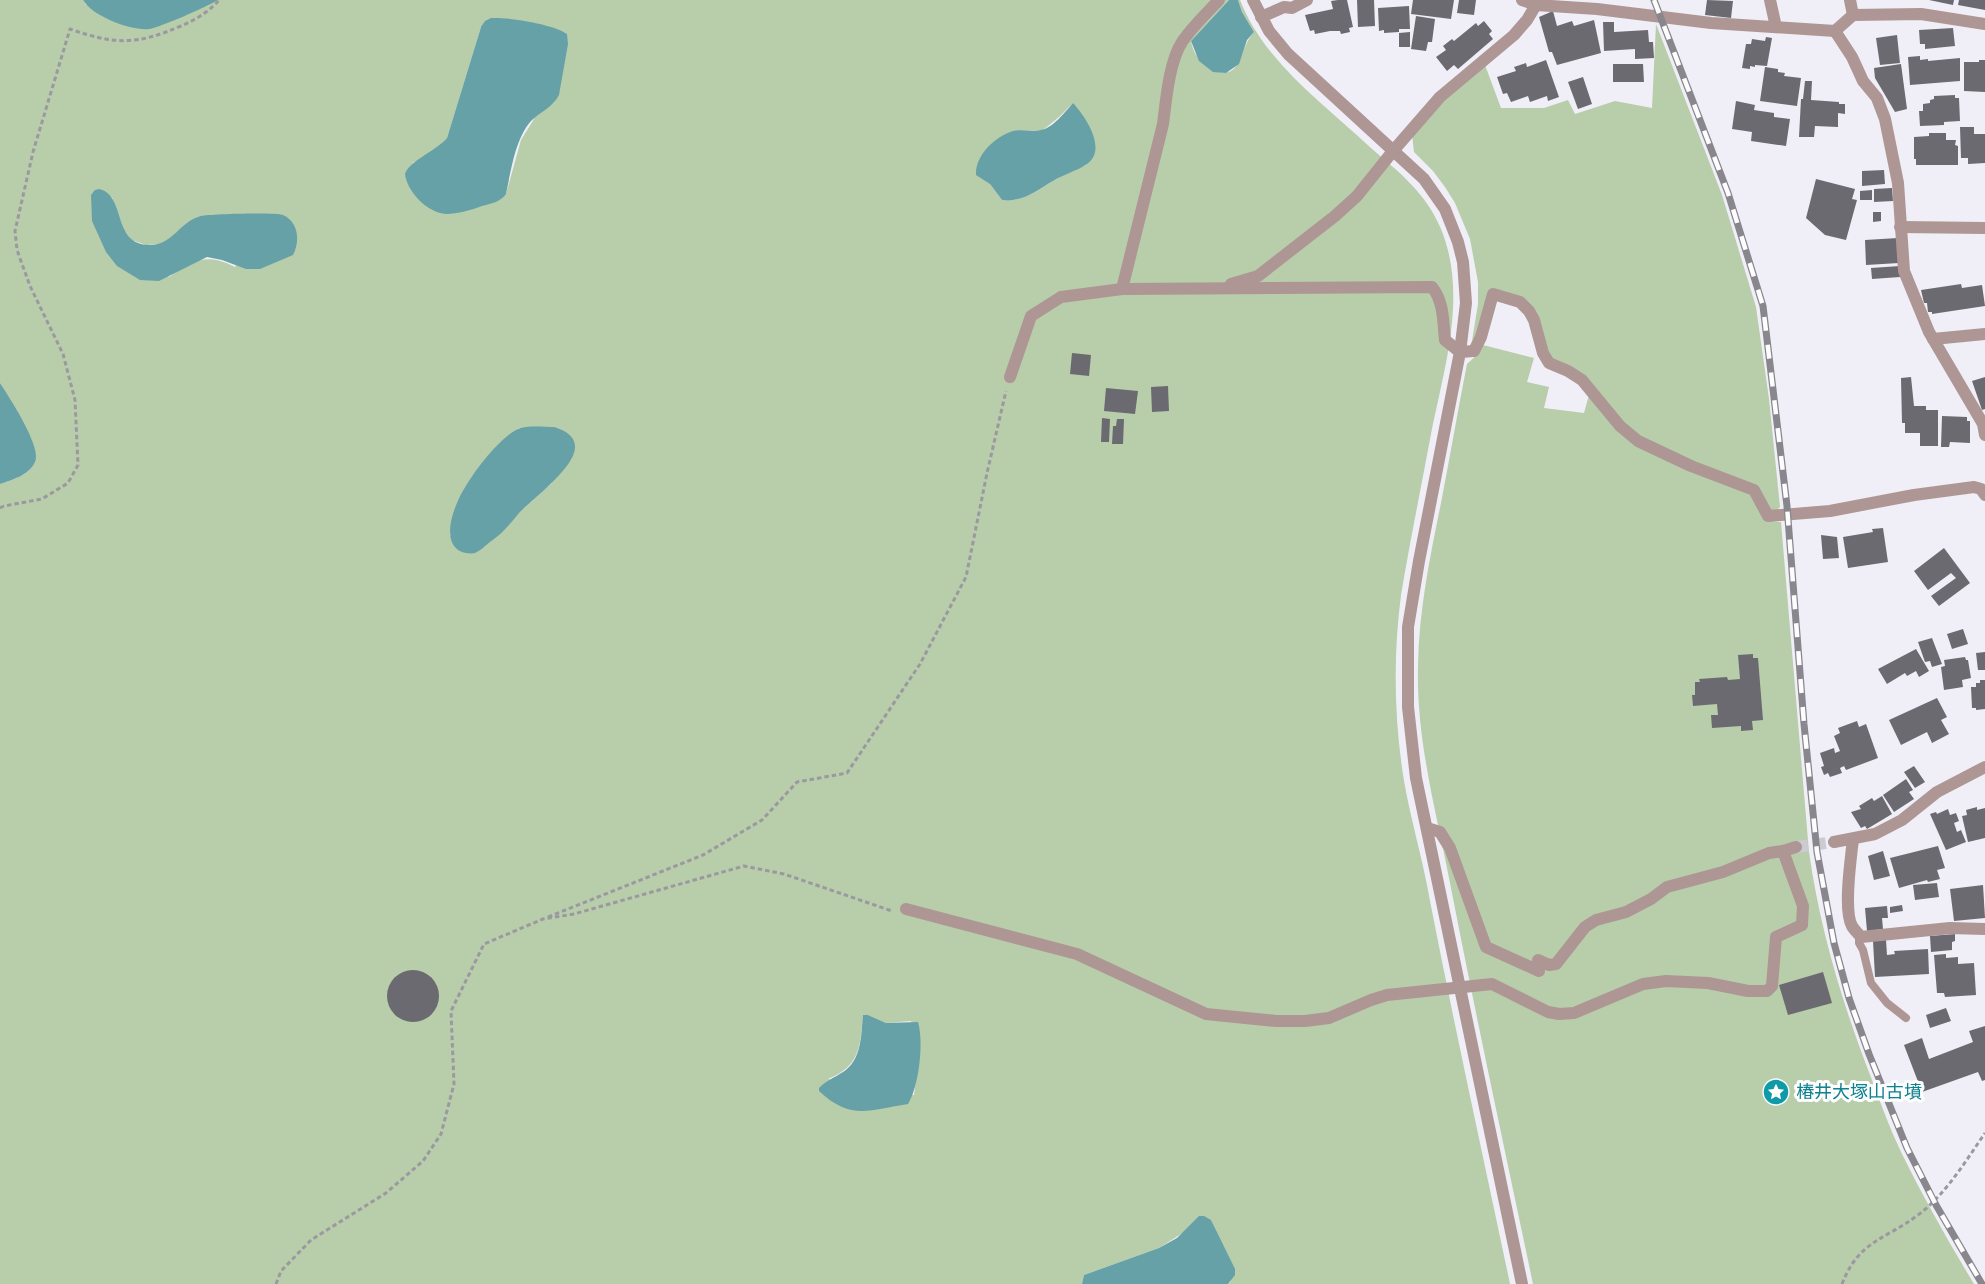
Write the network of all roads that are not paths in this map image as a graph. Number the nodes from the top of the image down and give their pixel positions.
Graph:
1 (1219, 0) edge
2 (1253, 0) edge
3 (1307, 0) edge
4 (1522, 0) edge
5 (1770, 0) edge
6 (1850, 0) edge
7 (1555, 2) edge
8 (1536, 5) junction
9 (1853, 15) junction
10 (1261, 17) junction
11 (1985, 24) edge
12 (1776, 27) junction
13 (1836, 31) junction
14 (1393, 151) junction
15 (1900, 227) junction
16 (1985, 228) edge
17 (1122, 289) junction
18 (1219, 289) junction
19 (1985, 334) edge
20 (1933, 339) junction
21 (1460, 352) junction
22 (1010, 378) road end
23 (1985, 435) edge
24 (1984, 489) edge
25 (1985, 767) edge
26 (1427, 828) junction
27 (1853, 839) junction
28 (1834, 842) tunnel mouth
29 (1796, 847) tunnel mouth
30 (1782, 851) junction
31 (906, 909) road end
32 (1985, 929) edge
33 (1859, 934) junction
34 (1459, 988) junction
35 (1906, 1018) dead end
36 (1522, 1284) edge

1 - 17 street
2 - 10 street
3 - 10 street
4 - 8 street
5 - 12 street
6 - 9 street
7 - 8 street
7 - 12 street
8 - 14 street
9 - 11 street
9 - 13 street
10 - 14 street
12 - 13 street
13 - 15 street
14 - 18 street
14 - 21 street
15 - 16 street
15 - 20 street
17 - 18 street
17 - 22 street
18 - 21 street
19 - 20 street
20 - 23 street
21 - 24 street
21 - 26 street
25 - 27 street
26 - 30 street
26 - 34 street
27 - 28 street
27 - 33 street
29 - 30 street
30 - 34 street
31 - 34 street
32 - 33 street
33 - 35 lane
34 - 36 street

